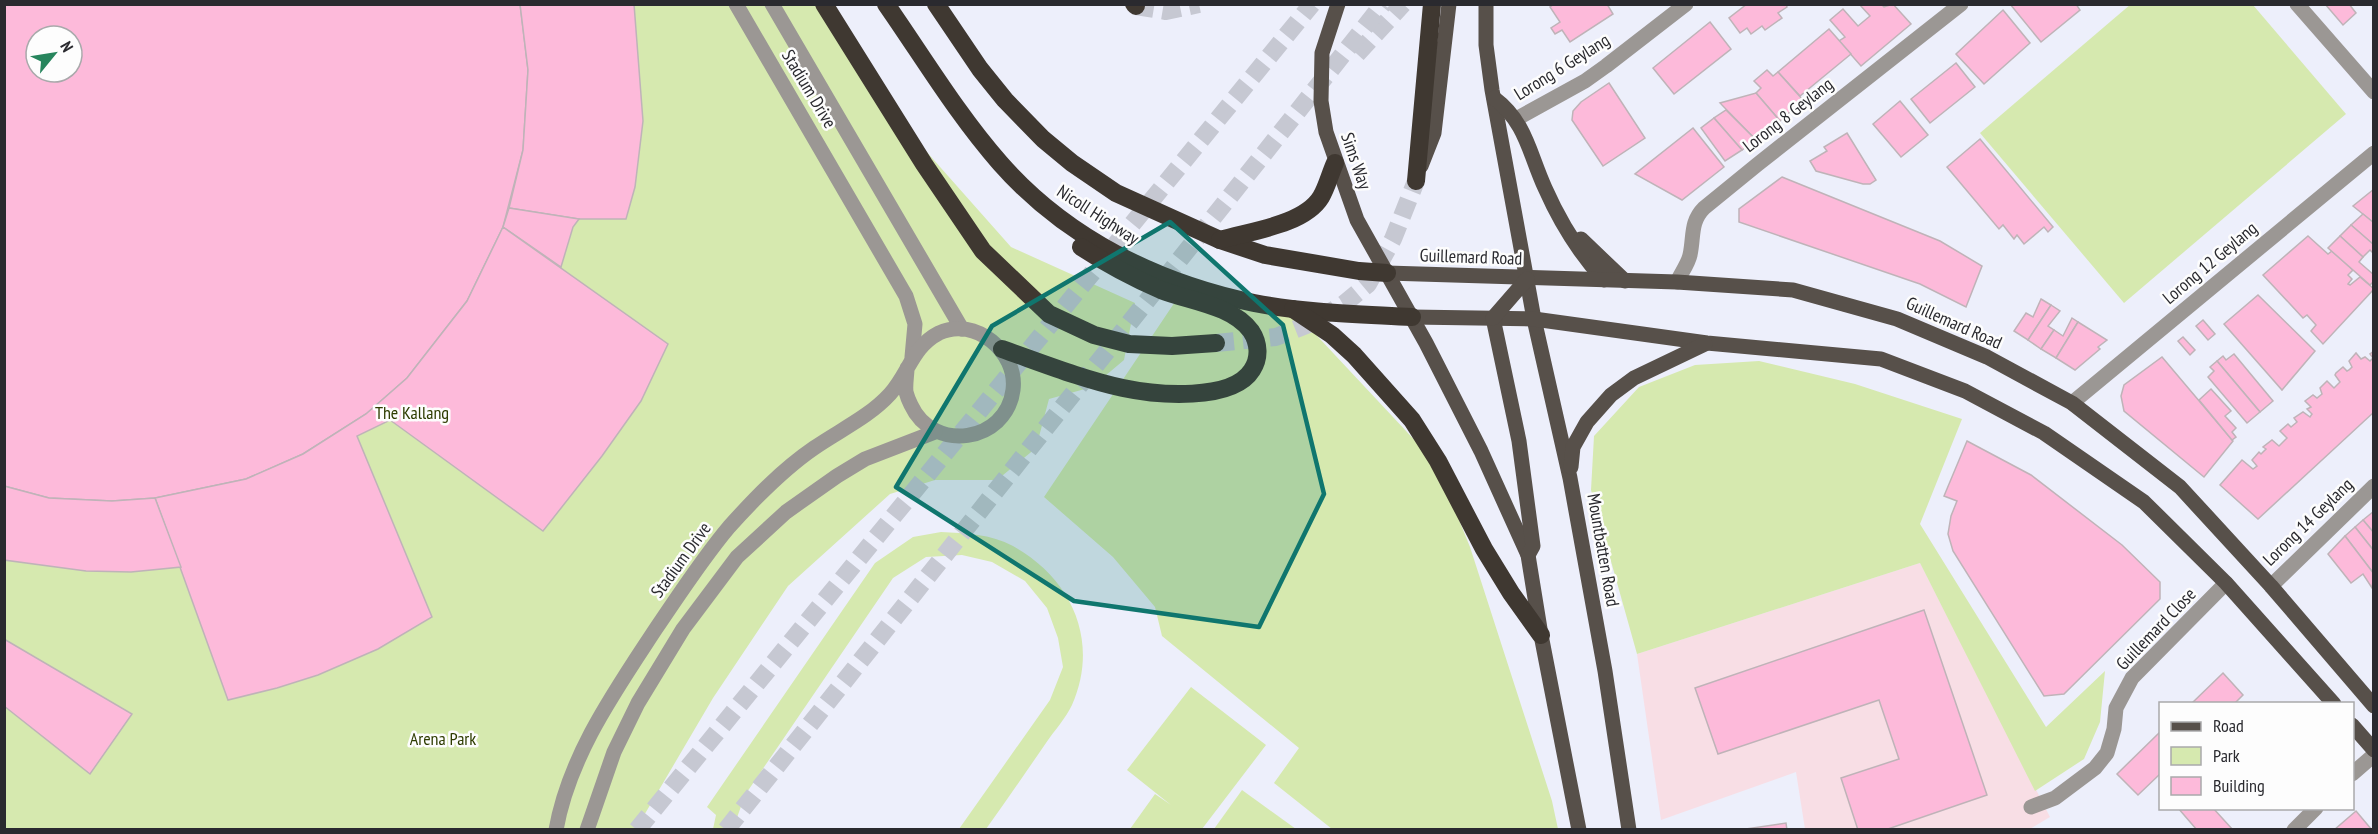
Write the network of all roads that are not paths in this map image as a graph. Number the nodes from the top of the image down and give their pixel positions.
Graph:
1 (736, 4) edge
2 (772, 4) edge
3 (824, 4) edge
4 (886, 4) edge
5 (936, 4) edge
6 (1338, 4) edge
7 (1432, 4) edge
8 (1449, 4) edge
9 (1486, 4) edge
10 (1686, 4) edge
11 (1961, 4) edge
12 (2297, 4) edge
13 (2373, 92) edge
14 (1494, 98) junction
15 (1516, 119) junction
16 (2373, 153) edge
17 (1335, 163) junction
18 (1416, 181) joint
19 (1040, 202) junction
20 (1559, 215) junction
21 (1220, 240) junction
22 (1387, 273) junction
23 (1527, 279) junction
24 (1604, 280) junction
25 (1625, 281) junction
26 (1677, 282) junction
27 (1291, 308) junction
28 (1412, 317) junction
29 (1493, 318) junction
30 (1534, 319) junction
31 (962, 329) junction
32 (1707, 343) junction
33 (1216, 344) tunnel mouth
34 (1002, 349) junction
35 (909, 363) junction
36 (2072, 403) junction
37 (935, 432) junction
38 (1570, 478) junction
39 (2373, 486) edge
40 (1528, 555) junction
41 (2226, 583) junction
42 (2271, 586) junction
43 (1540, 635) junction
44 (2332, 702) edge
45 (2373, 706) edge
46 (2354, 727) edge
47 (2373, 750) edge
48 (2373, 755) edge
49 (2354, 772) edge
50 (2031, 807) dead end
51 (2314, 810) edge
52 (556, 830) edge
53 (587, 830) edge
54 (1579, 830) edge
55 (1629, 830) edge
56 (2294, 830) edge

1 - 35 street, Stadium Drive
2 - 31 street, Stadium Drive
3 - 33 highway
4 - 19 highway, Nicoll Highway
5 - 21 highway, Nicoll Highway
6 - 17 main road, Sims Way
7 - 18 highway
8 - 18 main road
9 - 14 main road
10 - 15 street, Lorong 6 Geylang
11 - 26 street, Lorong 8 Geylang
12 - 13 street
14 - 15 main road
14 - 23 main road
15 - 20 main road
16 - 36 street, Lorong 12 Geylang
17 - 21 highway
17 - 22 main road, Sims Way
19 - 27 highway, Nicoll Highway
19 - 34 highway
20 - 24 main road
20 - 25 main road
21 - 22 highway, Nicoll Highway
22 - 23 main road, Guillemard Road
22 - 28 main road, Sims Way
23 - 24 main road, Guillemard Road
23 - 29 main road
23 - 30 main road, Mountbatten Road
24 - 25 main road, Guillemard Road
25 - 26 main road, Guillemard Road
26 - 36 main road, Guillemard Road
27 - 28 highway, Nicoll Highway
27 - 43 highway
28 - 29 main road
28 - 40 main road
29 - 30 main road
29 - 40 main road
30 - 32 main road
30 - 38 main road, Mountbatten Road
31 - 34 street
31 - 35 street, Stadium Drive
32 - 38 main road
32 - 41 main road
34 - 37 street
35 - 37 street, Stadium Drive
35 - 52 street, Stadium Drive
36 - 42 main road, Guillemard Road
37 - 53 street
38 - 55 main road, Mountbatten Road
39 - 42 street, Lorong 14 Geylang
40 - 43 main road
41 - 44 main road
41 - 50 street, Guillemard Close
42 - 45 main road, Guillemard Road
43 - 54 main road
46 - 47 main road
48 - 49 street
51 - 56 street

